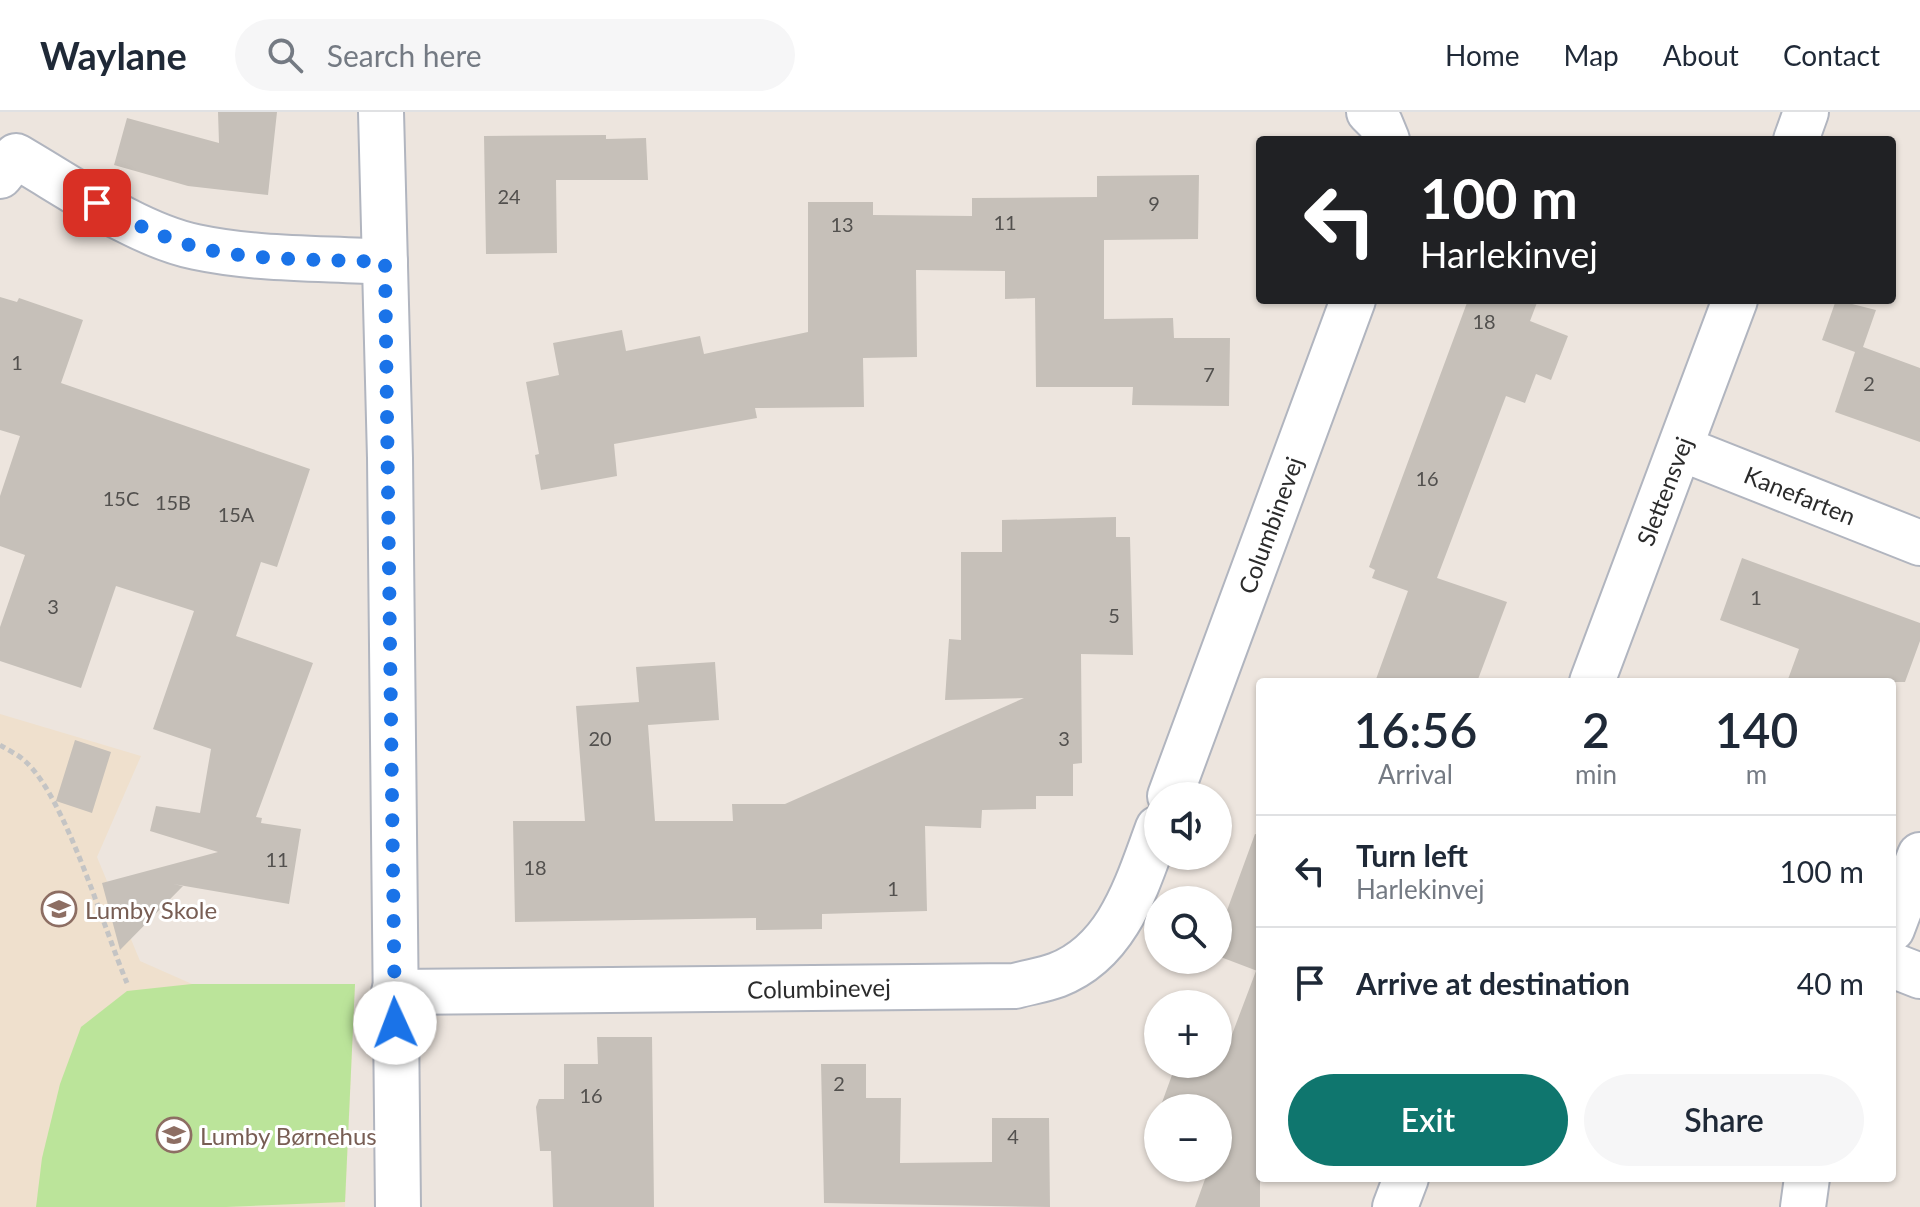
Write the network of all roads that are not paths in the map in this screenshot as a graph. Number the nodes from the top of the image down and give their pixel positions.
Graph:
1 (381, 112) edge
2 (1369, 112) edge
3 (1806, 112) edge
4 (1385, 136) edge
5 (1797, 136) edge
6 (5, 158) edge
7 (385, 262) junction
8 (1352, 304) edge
9 (1734, 304) edge
10 (1680, 448) junction
11 (1920, 543) edge
12 (1594, 678) edge
13 (1175, 782) edge
14 (1920, 855) edge
15 (1144, 866) edge
16 (1896, 918) edge
17 (1896, 967) edge
18 (1920, 976) edge
19 (394, 992) junction
20 (1404, 1182) edge
21 (1806, 1182) edge
22 (398, 1207) edge
23 (1395, 1207) edge
24 (1803, 1207) edge

1 - 7 street
2 - 4 street
3 - 5 street
6 - 7 street
7 - 19 street
8 - 13 street, Columbinevej
9 - 10 street, Slettensvej
10 - 11 street, Kanefarten
10 - 12 street, Slettensvej
14 - 16 street
15 - 19 street, Columbinevej
17 - 18 street
19 - 22 street
20 - 23 street
21 - 24 street

